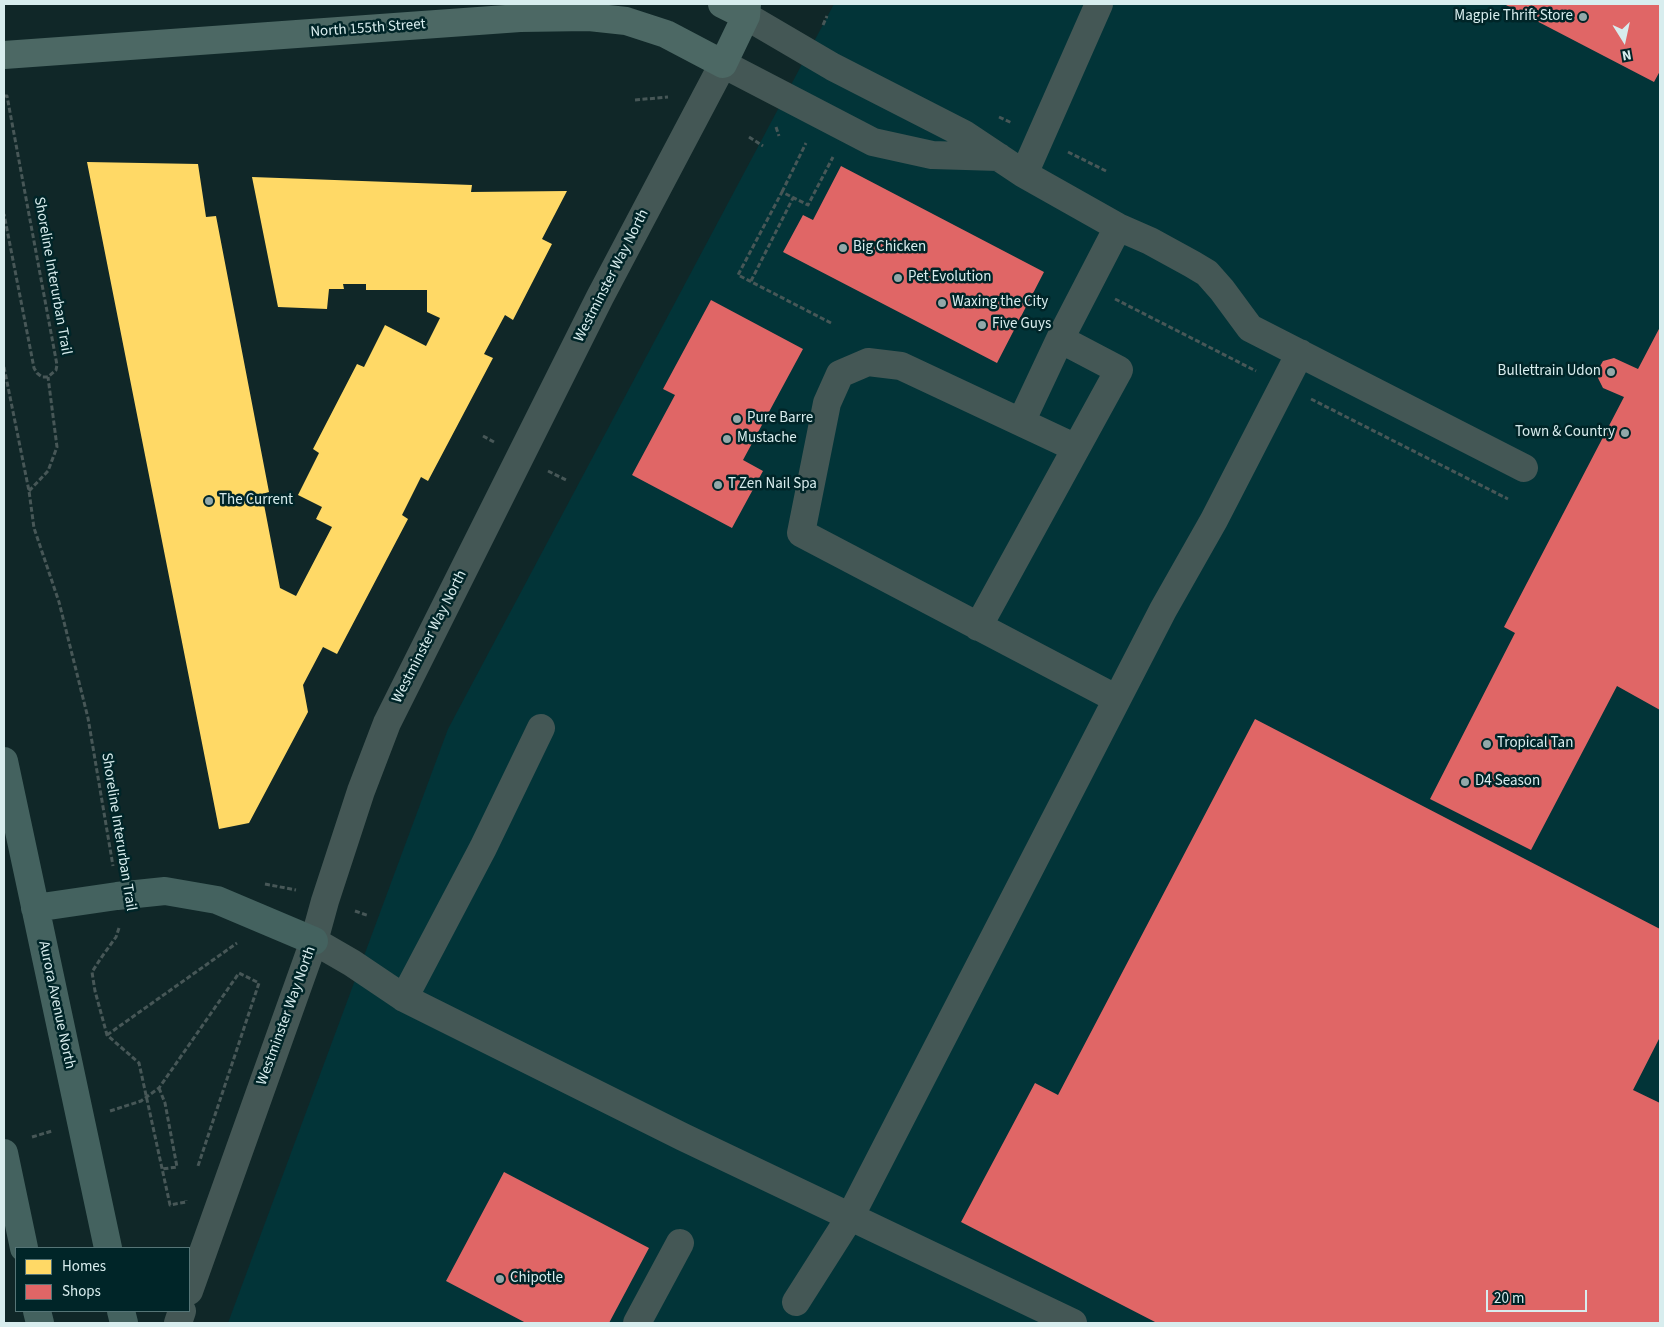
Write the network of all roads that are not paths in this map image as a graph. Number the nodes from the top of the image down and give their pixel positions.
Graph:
1 (722, 4) edge
2 (1099, 4) edge
3 (752, 8) edge
4 (4, 55) edge
5 (723, 64) junction
6 (999, 157) junction
7 (1024, 174) junction
8 (1118, 227) junction
9 (1060, 339) junction
10 (1300, 353) junction
11 (1021, 422) junction
12 (1076, 448) junction
13 (1524, 468) dead end
14 (978, 627) junction
15 (1117, 699) junction
16 (541, 728) dead end
17 (4, 761) edge
18 (35, 908) junction
19 (314, 941) junction
20 (404, 998) junction
21 (4, 1153) edge
22 (850, 1217) junction
23 (680, 1243) dead end
24 (24, 1247) edge
25 (108, 1247) edge
26 (190, 1288) edge
27 (796, 1302) dead end
28 (637, 1323) edge
29 (1073, 1323) edge

1 - 3 main road
2 - 7 street
3 - 5 main road, Westminster Way North
3 - 6 street
4 - 5 main road, North 155th Street
5 - 6 street
5 - 19 street, Westminster Way North
6 - 7 street
7 - 8 street
8 - 9 street
8 - 10 street
9 - 11 street
9 - 12 street
10 - 13 street
10 - 15 street
11 - 12 street
11 - 14 street
12 - 14 street
14 - 15 street
15 - 22 street
16 - 20 street
17 - 18 highway, Aurora Avenue North
18 - 19 highway
18 - 25 highway, Aurora Avenue North
19 - 20 street
19 - 26 street, Westminster Way North
20 - 22 street
21 - 24 highway
22 - 27 street
22 - 29 street
23 - 28 street

